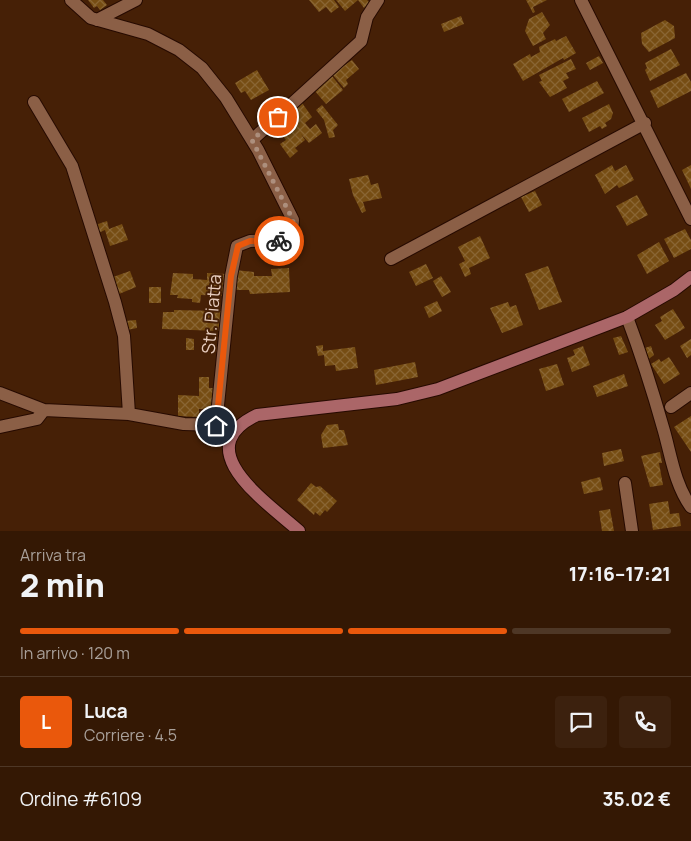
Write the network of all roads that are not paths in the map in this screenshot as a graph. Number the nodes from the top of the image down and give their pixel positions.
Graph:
1 (71, 0) edge
2 (136, 0) edge
3 (378, 0) edge
4 (581, 0) edge
5 (97, 20) junction
6 (34, 102) dead end
7 (645, 123) junction
8 (252, 140) junction
9 (691, 219) edge
10 (391, 260) dead end
11 (691, 277) edge
12 (627, 317) junction
13 (0, 393) edge
14 (691, 393) edge
15 (671, 407) dead end
16 (44, 410) junction
17 (128, 414) junction
18 (216, 426) junction
19 (0, 427) edge
20 (232, 432) junction
21 (625, 483) dead end
22 (691, 507) edge
23 (299, 531) edge
24 (632, 531) edge

1 - 5 street, Str. Piatta
2 - 5 street
3 - 8 street
4 - 7 street
5 - 8 street, Str. Piatta
6 - 17 street
7 - 9 street
7 - 10 street
8 - 18 street, Str. Piatta
11 - 12 main road
12 - 20 main road
12 - 22 street
13 - 16 street
14 - 15 street
16 - 17 street
16 - 19 street
17 - 18 street
18 - 20 street
20 - 23 main road
21 - 24 street

